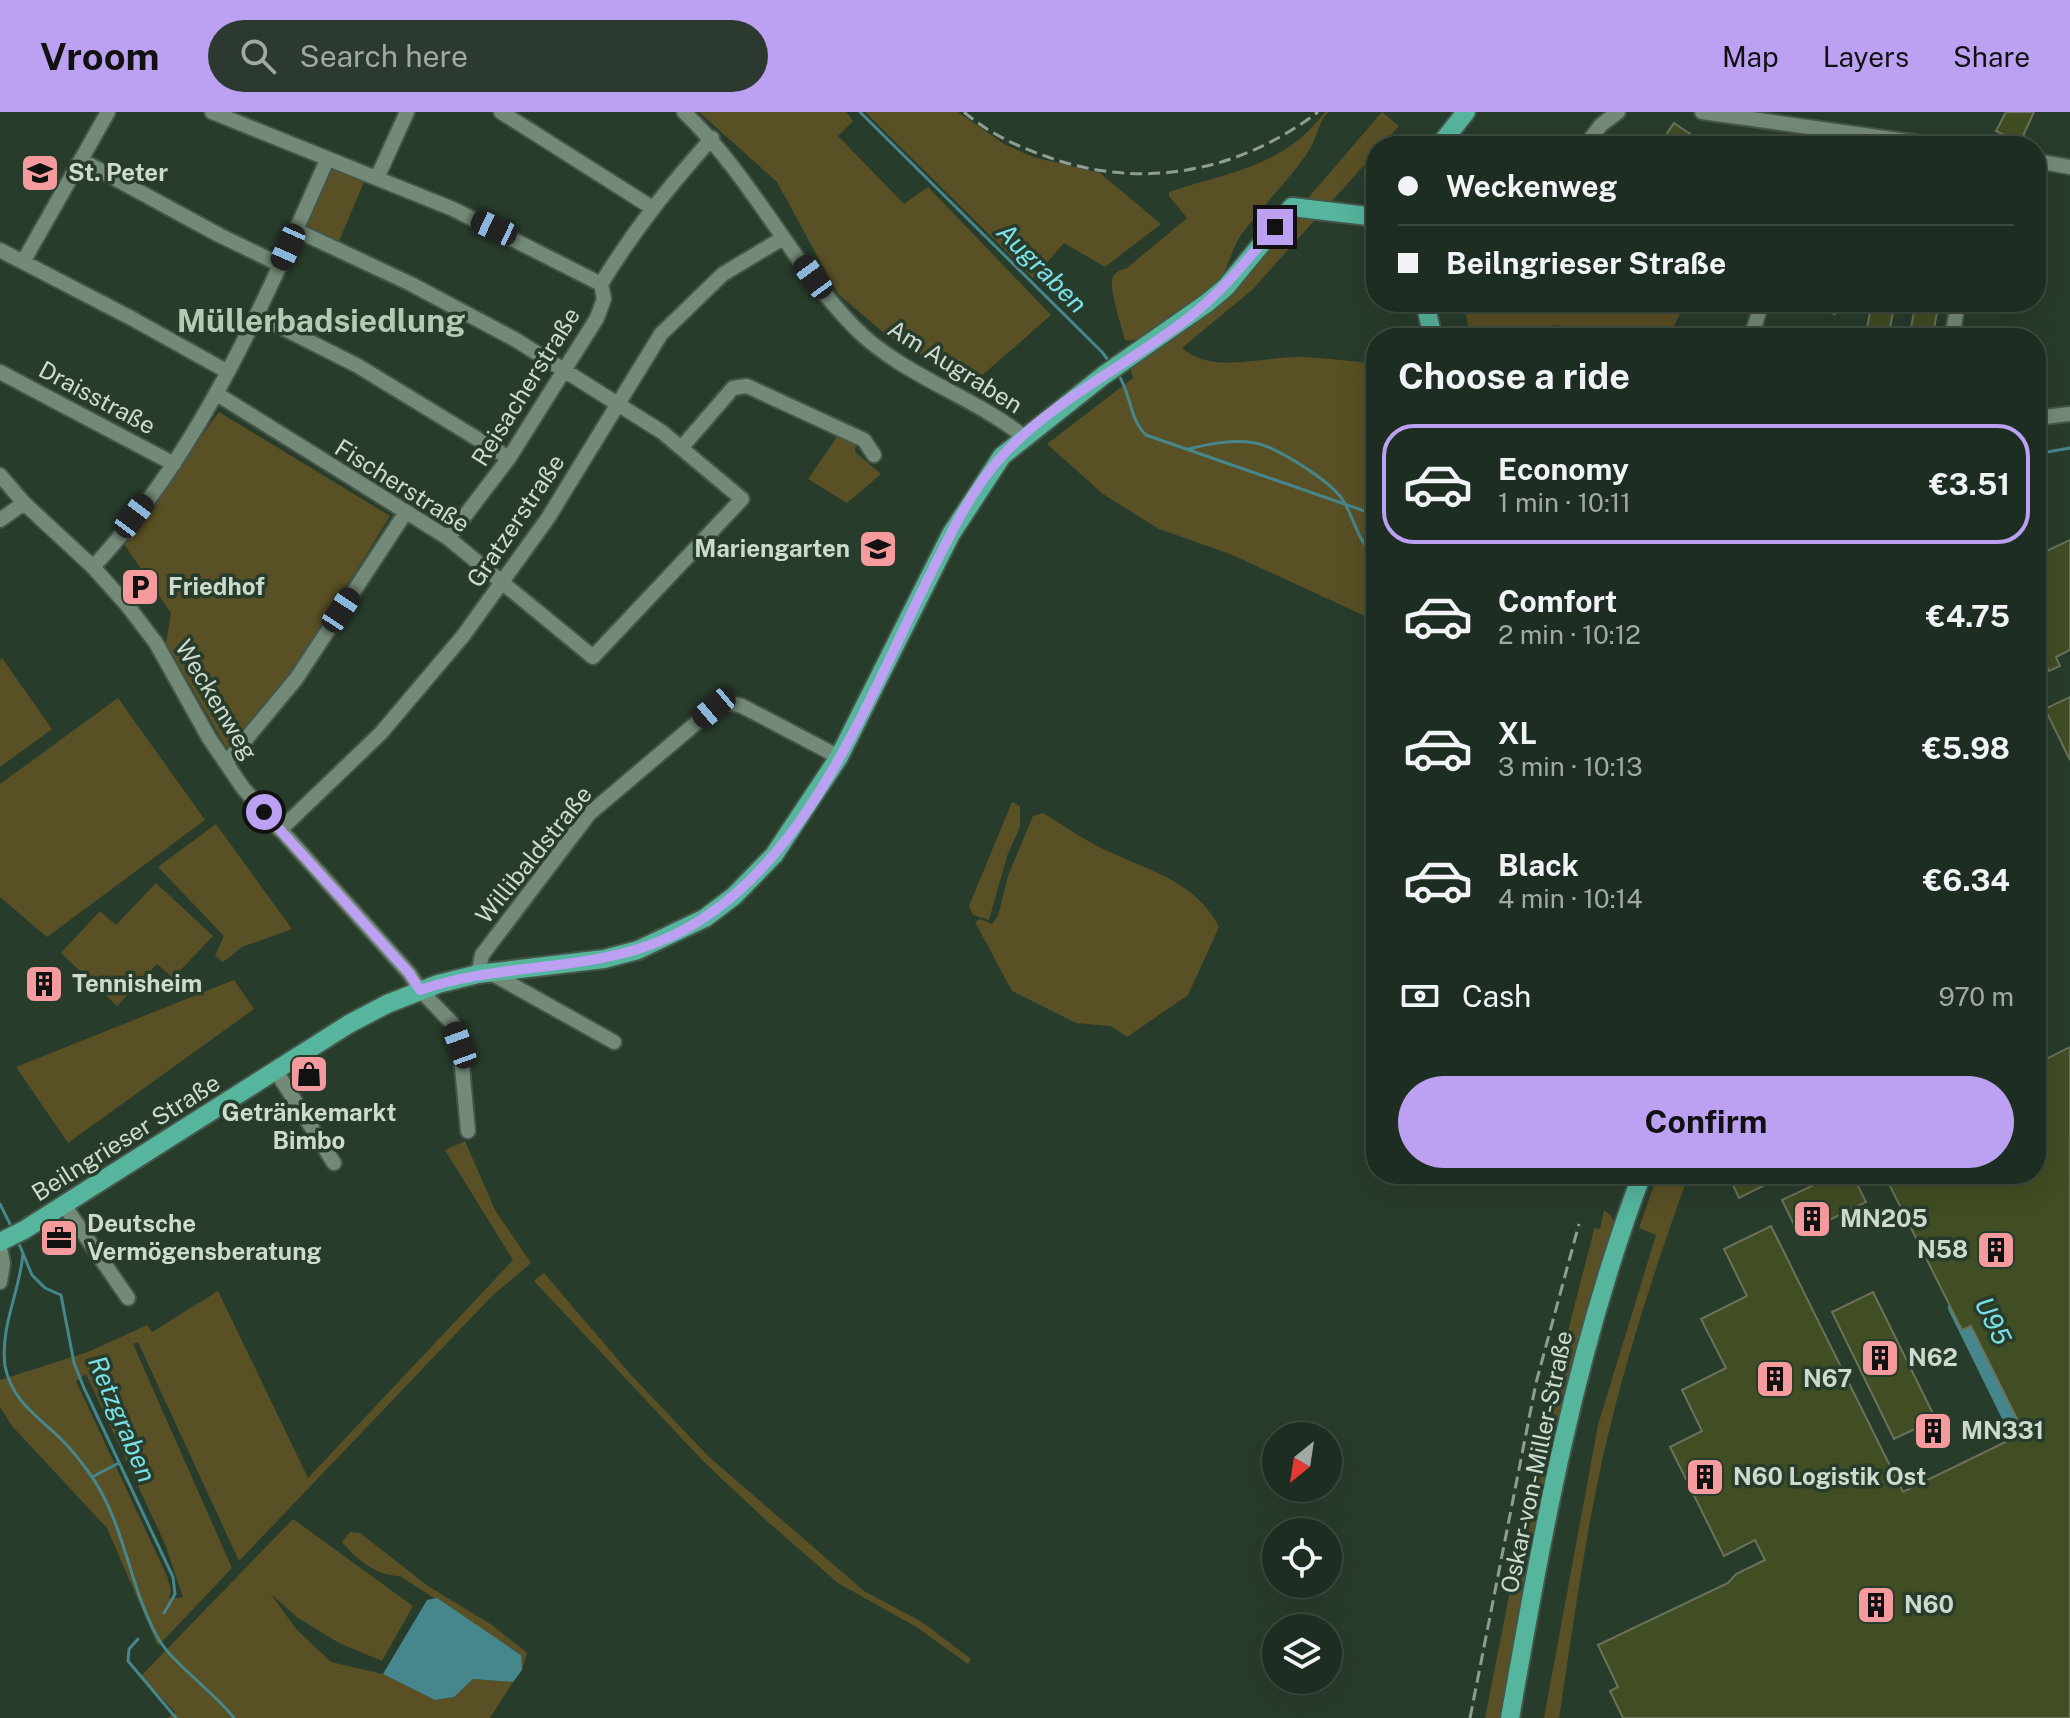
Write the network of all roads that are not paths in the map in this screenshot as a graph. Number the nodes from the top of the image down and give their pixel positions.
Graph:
1 (108, 112) edge
2 (212, 112) edge
3 (407, 112) edge
4 (501, 112) edge
5 (684, 112) edge
6 (1466, 112) edge
7 (1618, 112) edge
8 (1702, 112) edge
9 (1447, 136) edge
10 (1593, 136) edge
11 (1871, 136) edge
12 (712, 138) junction
13 (81, 160) junction
14 (327, 160) junction
15 (2046, 163) edge
16 (2070, 167) edge
17 (377, 178) junction
18 (651, 207) junction
19 (1366, 216) edge
20 (296, 230) junction
21 (783, 238) junction
22 (0, 250) edge
23 (23, 262) junction
24 (281, 265) junction
25 (601, 284) junction
26 (257, 315) junction
27 (565, 371) junction
28 (0, 372) edge
29 (228, 372) junction
30 (217, 394) junction
31 (619, 404) junction
32 (2070, 414) edge
33 (2046, 417) edge
34 (1023, 436) junction
35 (682, 447) junction
36 (874, 455) dead end
37 (509, 458) junction
38 (174, 464) junction
39 (0, 475) edge
40 (24, 503) junction
41 (406, 512) junction
42 (0, 520) edge
43 (448, 538) junction
44 (93, 567) junction
45 (502, 583) junction
46 (839, 757) junction
47 (226, 763) junction
48 (280, 830) junction
49 (483, 973) junction
50 (420, 990) junction
51 (614, 1042) dead end
52 (276, 1071) junction
53 (468, 1131) dead end
54 (334, 1163) dead end
55 (1639, 1184) edge
56 (64, 1205) junction
57 (8, 1240) edge
58 (0, 1282) edge
59 (128, 1298) dead end
60 (1510, 1718) edge

1 - 13 street
2 - 14 street
3 - 17 street
4 - 18 street
5 - 12 street, Am Augraben
6 - 9 main road
7 - 10 street
8 - 11 street
12 - 18 street, Reisacherstraße
12 - 21 street, Am Augraben
13 - 23 street
13 - 24 street
14 - 17 street
14 - 20 street
15 - 16 street
17 - 25 street
18 - 25 street, Reisacherstraße
19 - 34 main road, Beilngrieser Straße
20 - 24 street
20 - 27 street
21 - 31 street, Gratzerstraße
21 - 34 street, Am Augraben
22 - 23 street
23 - 29 street
24 - 26 street
25 - 27 street, Reisacherstraße
26 - 29 street
26 - 37 street
27 - 31 street
27 - 37 street, Reisacherstraße
28 - 38 street, Draisstraße
29 - 30 street
30 - 38 street
30 - 41 street, Fischerstraße
31 - 35 street
31 - 45 street, Gratzerstraße
32 - 33 street
34 - 46 main road, Beilngrieser Straße
35 - 36 street
35 - 45 street, Fischerstraße
37 - 43 street, Reisacherstraße
38 - 44 street
39 - 40 street, Weckenweg
40 - 42 street
40 - 44 street, Weckenweg
41 - 43 street, Fischerstraße
41 - 47 street
43 - 45 street, Fischerstraße
44 - 47 street, Weckenweg
45 - 48 street, Gratzerstraße
46 - 49 main road, Beilngrieser Straße
46 - 49 street, Willibaldstraße
47 - 48 street, Weckenweg
48 - 50 street, Weckenweg
49 - 50 main road, Beilngrieser Straße
49 - 51 street
50 - 52 main road, Beilngrieser Straße
50 - 53 street, Weckenweg
52 - 54 street
52 - 56 main road, Beilngrieser Straße
55 - 60 main road, Oskar-von-Miller-Straße
56 - 57 main road, Beilngrieser Straße
56 - 59 street
57 - 58 street

